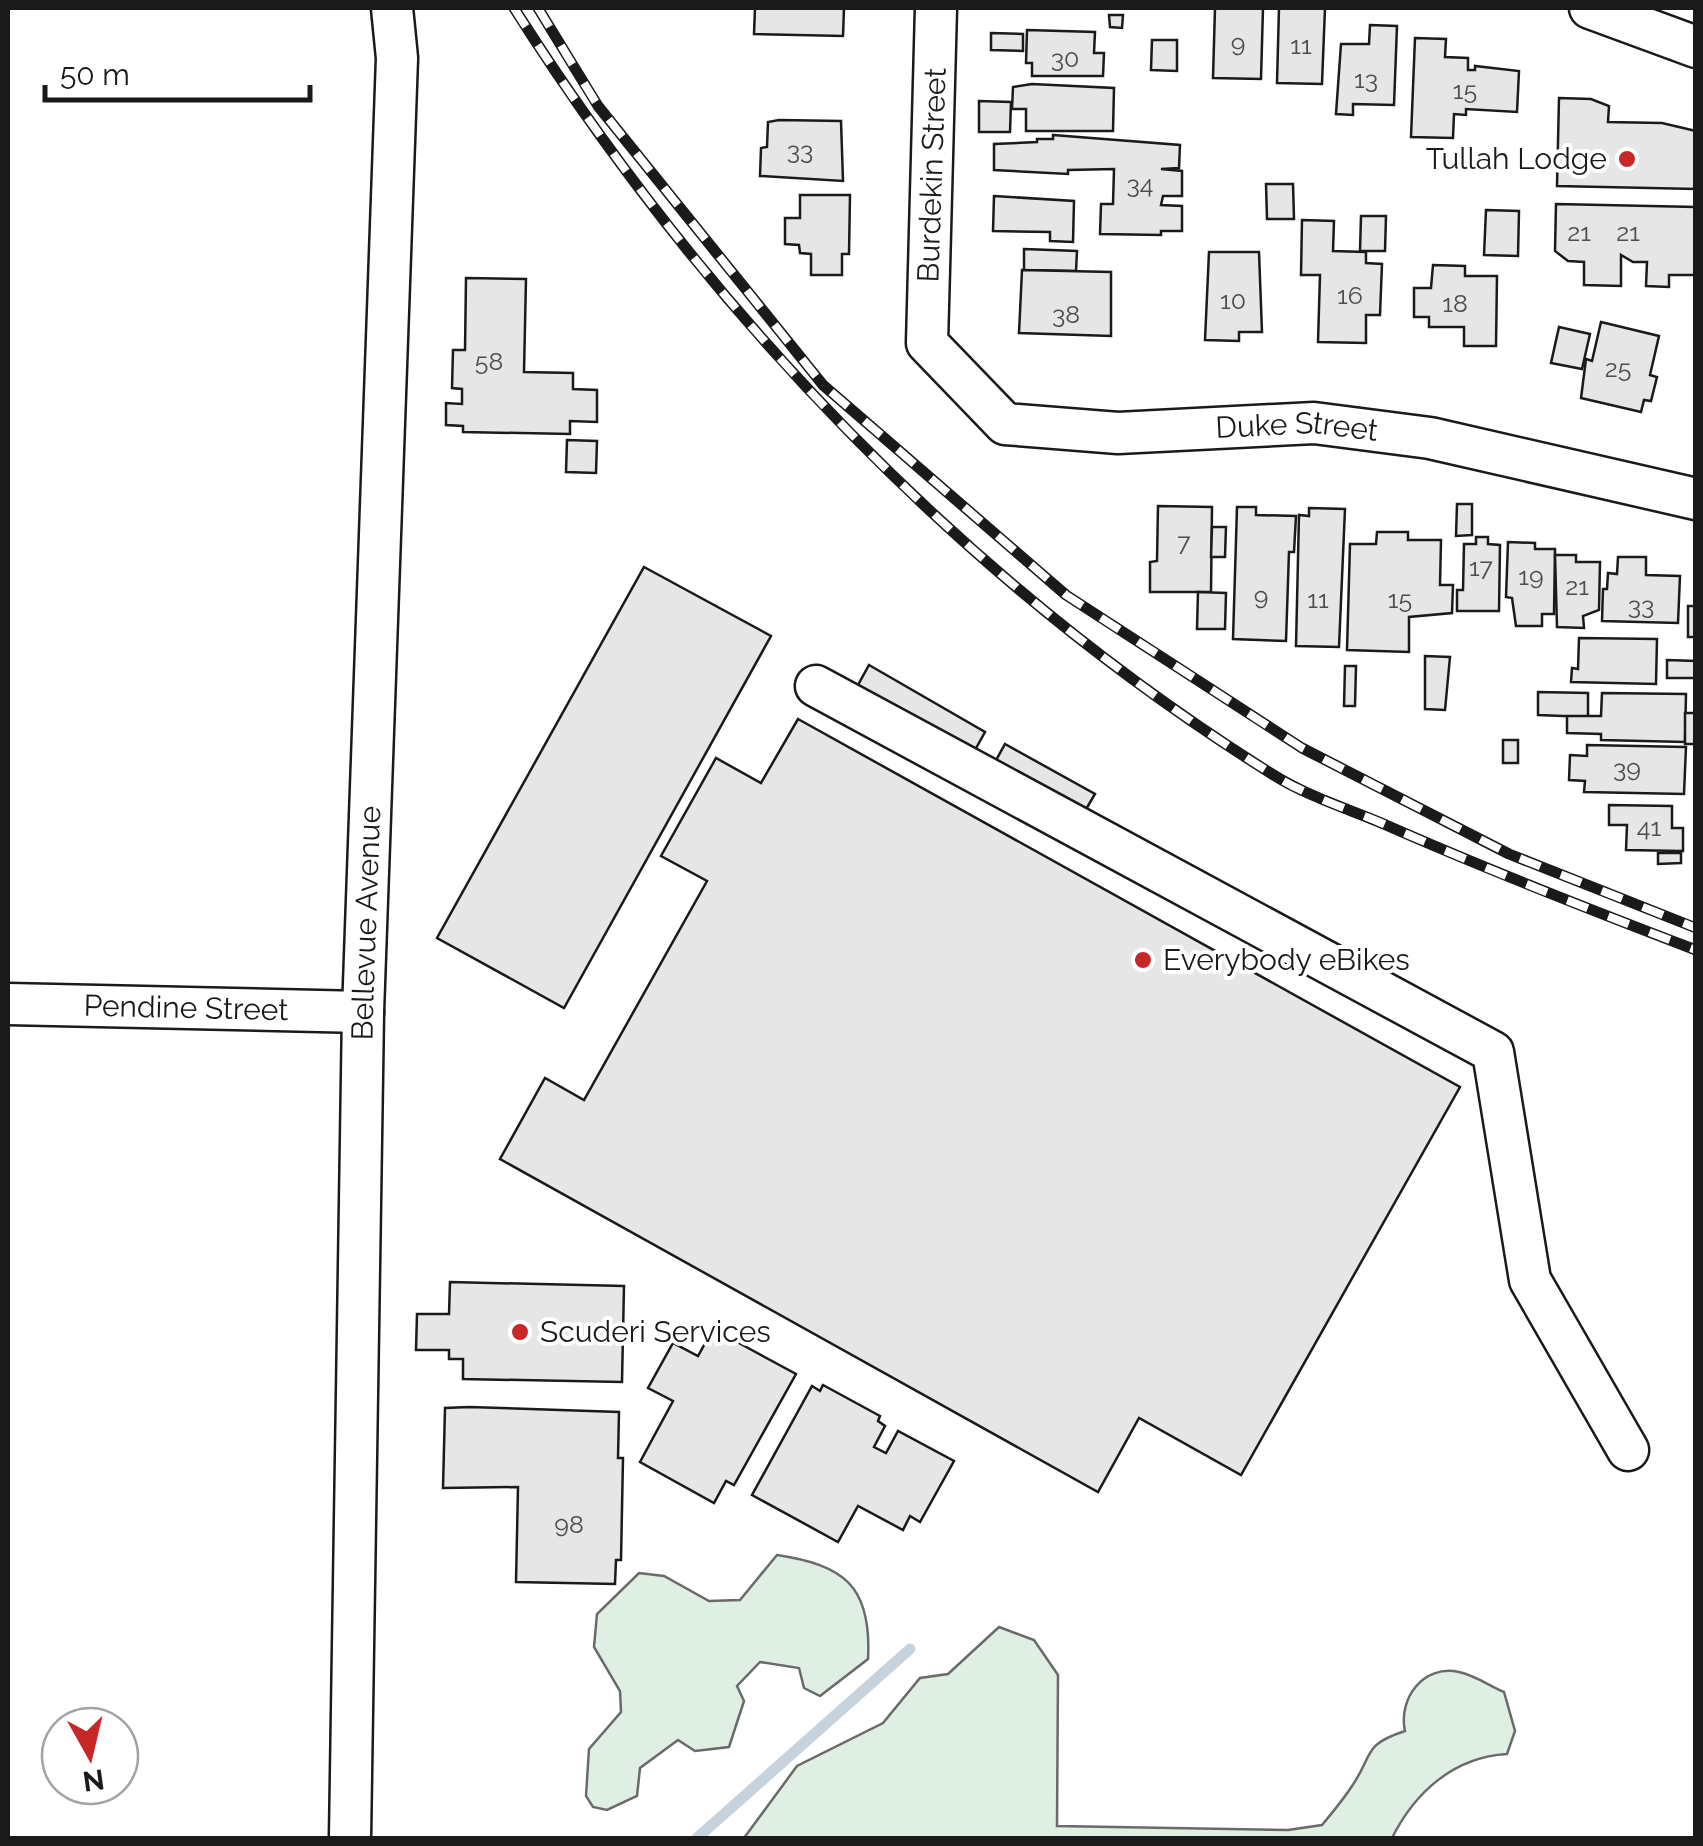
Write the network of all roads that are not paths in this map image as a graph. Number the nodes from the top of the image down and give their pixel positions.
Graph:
1 (392, 8) edge
2 (936, 8) edge
3 (1590, 8) edge
4 (1696, 48) edge
5 (927, 343) joint
6 (1696, 500) edge
7 (816, 686) dead end
8 (8, 1004) edge
9 (363, 1012) junction
10 (1628, 1450) dead end
11 (350, 1838) edge

1 - 9 street, Bellevue Avenue
2 - 5 street, Burdekin Street
3 - 4 street
5 - 6 street, Duke Street
7 - 10 street
8 - 9 street, Pendine Street
9 - 11 street, Bellevue Avenue

